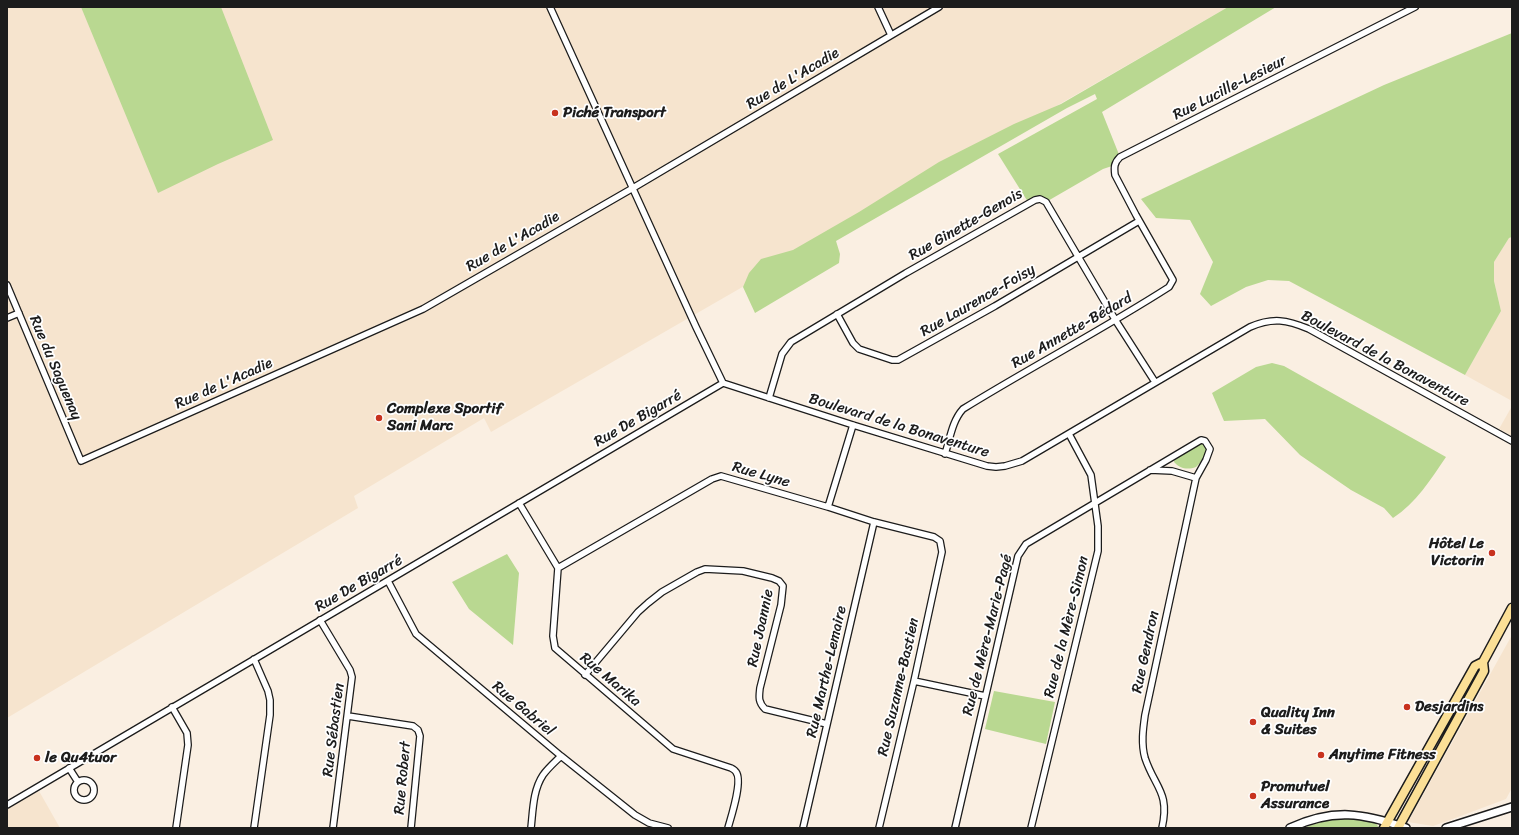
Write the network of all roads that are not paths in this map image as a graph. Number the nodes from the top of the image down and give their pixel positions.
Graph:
1 (550, 7) edge
2 (878, 7) edge
3 (938, 7) edge
4 (1415, 7) edge
5 (891, 35) junction
6 (633, 188) junction
7 (1139, 221) junction
8 (1078, 257) junction
9 (7, 284) edge
10 (19, 312) junction
11 (837, 314) junction
12 (7, 318) edge
13 (1116, 321) junction
14 (1155, 382) junction
15 (723, 383) junction
16 (769, 398) junction
17 (853, 425) junction
18 (1069, 434) junction
19 (1512, 441) edge
20 (945, 454) junction
21 (81, 461) joint
22 (1150, 470) junction
23 (1196, 478) junction
24 (1096, 502) junction
25 (519, 503) junction
26 (828, 507) junction
27 (874, 522) junction
28 (942, 552) joint
29 (558, 568) junction
30 (388, 581) junction
31 (1512, 608) edge
32 (320, 620) junction
33 (254, 659) junction
34 (1483, 662) junction
35 (585, 675) junction
36 (914, 681) junction
37 (985, 696) junction
38 (172, 708) junction
39 (348, 716) junction
40 (827, 724) junction
41 (561, 756) junction
42 (69, 768) junction
43 (78, 782) dead end
44 (7, 805) edge
45 (1512, 807) edge
46 (1386, 825) edge
47 (1401, 827) edge
48 (176, 828) edge
49 (254, 828) edge
50 (333, 828) edge
51 (411, 828) edge
52 (531, 828) edge
53 (668, 828) edge
54 (728, 828) edge
55 (803, 828) edge
56 (879, 828) edge
57 (955, 828) edge
58 (1031, 828) edge
59 (1162, 828) edge
60 (1290, 828) edge
61 (1446, 828) edge

1 - 6 street
2 - 5 street
3 - 5 street, Rue de L'Acadie
4 - 7 street, Rue Lucille-Lesieur
5 - 6 street, Rue de L'Acadie
6 - 15 street
6 - 21 street, Rue de L'Acadie
7 - 8 street, Rue Laurence-Foisy
7 - 13 street, Rue Annette-Bédard
8 - 11 street, Rue Laurence-Foisy
8 - 11 street, Rue Ginette-Genois
8 - 13 street, Rue Ginette-Genois
9 - 10 street, Rue du Saguenay
10 - 12 street
10 - 21 street, Rue du Saguenay
11 - 16 street, Rue Ginette-Genois
13 - 14 street, Rue Ginette-Genois
13 - 20 street, Rue Annette-Bédard
14 - 18 street, Boulevard de la Bonaventure
14 - 19 street, Boulevard de la Bonaventure
15 - 16 street, Boulevard de la Bonaventure
15 - 25 street, Rue De Bigarré
16 - 17 street, Boulevard de la Bonaventure
17 - 20 street, Boulevard de la Bonaventure
17 - 26 street
18 - 20 street, Boulevard de la Bonaventure
18 - 24 street, Rue de la Mère-Simon
22 - 23 street
22 - 23 street, Rue de Mère-Marie-Pagé
22 - 24 street, Rue de Mère-Marie-Pagé
23 - 59 street, Rue Gendron
24 - 37 street, Rue de Mère-Marie-Pagé
24 - 58 street, Rue de la Mère-Simon
25 - 29 street
25 - 30 street, Rue De Bigarré
26 - 27 street, Rue Lyne
26 - 29 street, Rue Lyne
27 - 28 street, Rue Lyne
27 - 40 street, Rue Marthe-Lemaire
28 - 36 street, Rue Suzanne-Bastien
29 - 35 street, Rue Marika
30 - 32 street, Rue De Bigarré
30 - 41 street, Rue Gabriel
31 - 34 main road
32 - 33 street, Rue De Bigarré
32 - 39 street, Rue Sébastien
33 - 38 street, Rue De Bigarré
33 - 49 street
34 - 46 main road
34 - 47 main road
35 - 40 street, Rue Joannie
35 - 54 street, Rue Marika
36 - 37 street
36 - 56 street, Rue Suzanne-Bastien
37 - 57 street, Rue de Mère-Marie-Pagé
38 - 42 street, Rue De Bigarré
38 - 48 street
39 - 50 street, Rue Sébastien
39 - 51 street, Rue Robert
40 - 55 street, Rue Marthe-Lemaire
41 - 52 street
41 - 53 street, Rue Gabriel
42 - 43 street
42 - 44 street, Rue De Bigarré
45 - 61 street
46 - 47 street
46 - 60 street

